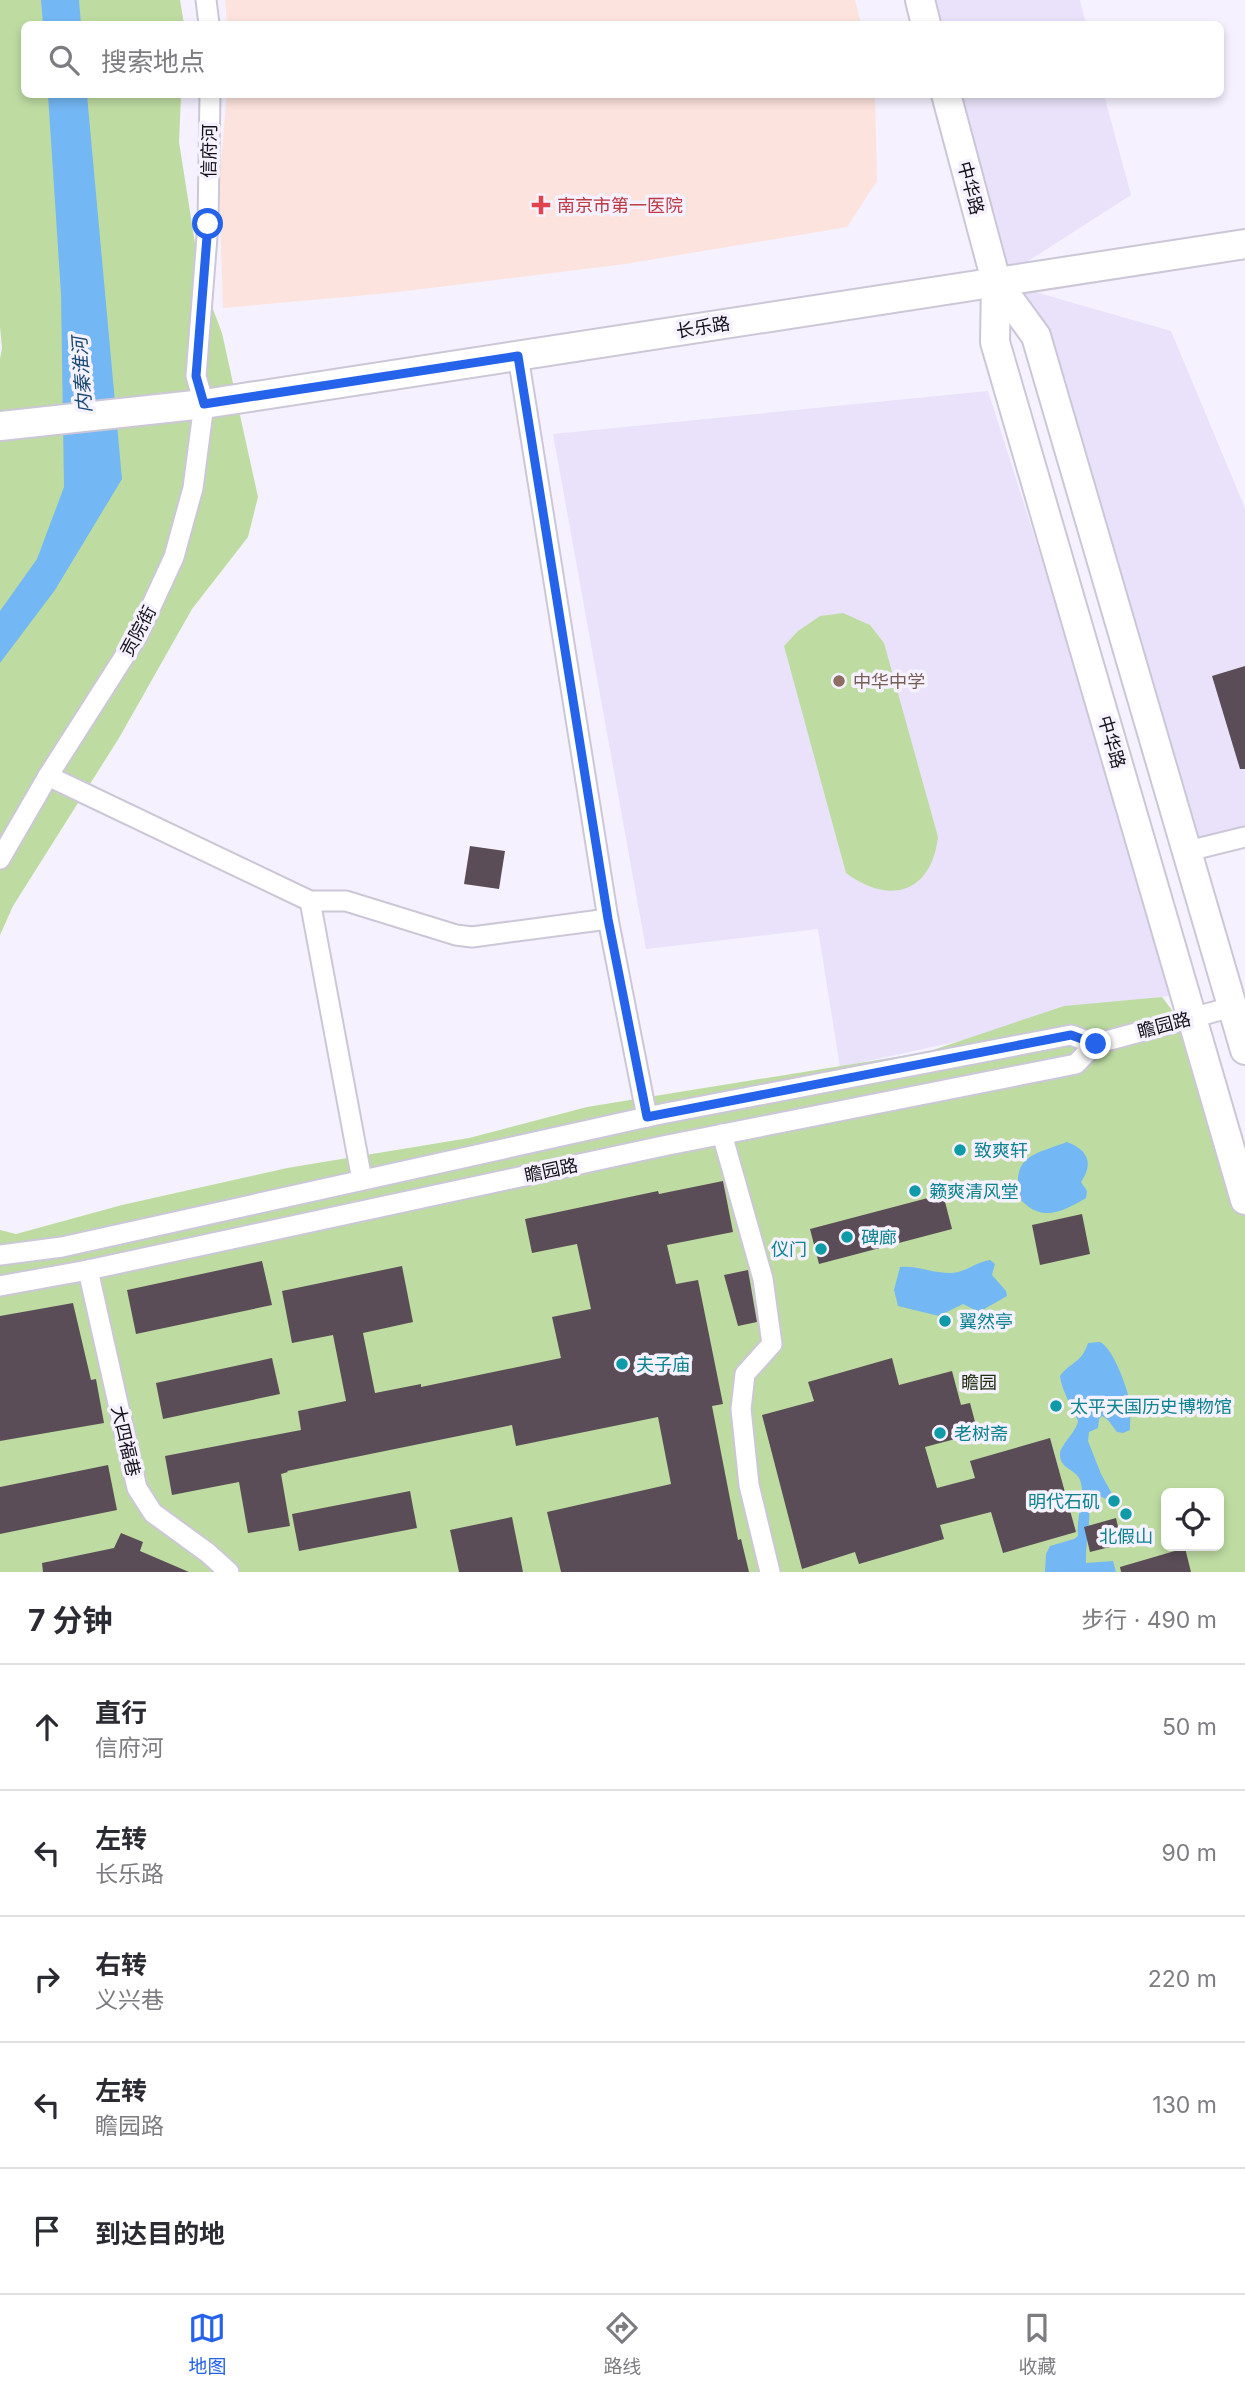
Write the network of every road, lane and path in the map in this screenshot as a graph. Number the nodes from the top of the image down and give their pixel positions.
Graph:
1 (206, 0) edge
2 (920, 0) edge
3 (209, 21) edge
4 (925, 21) edge
5 (210, 98) edge
6 (947, 98) edge
7 (1245, 244) edge
8 (996, 281) junction
9 (518, 356) junction
10 (196, 376) joint
11 (204, 404) junction
12 (0, 426) edge
13 (48, 776) junction
14 (1245, 837) edge
15 (1188, 851) junction
16 (0, 859) edge
17 (310, 901) junction
18 (608, 919) junction
19 (1233, 1007) junction
20 (1096, 1044) junction
21 (1245, 1050) edge
22 (651, 1116) junction
23 (615, 1124) junction
24 (722, 1134) junction
25 (663, 1146) junction
26 (620, 1155) junction
27 (362, 1180) junction
28 (1245, 1200) edge
29 (0, 1255) edge
30 (88, 1270) junction
31 (0, 1286) edge
32 (229, 1572) edge
33 (769, 1572) edge

1 - 3 street
2 - 4 main road
5 - 10 street, 信府河
6 - 8 main road, 中华路
7 - 8 main road, 长乐路
8 - 9 main road, 长乐路
8 - 15 main road, 中华路
8 - 28 main road, 中华路
9 - 11 main road, 长乐路
9 - 18 street
10 - 11 street, 贡院街
11 - 12 main road, 长乐路
11 - 13 street, 贡院街
13 - 16 street, 贡院街
13 - 17 street
14 - 15 street
15 - 19 main road, 中华路
17 - 18 street
17 - 27 street
18 - 22 street
19 - 20 street, 瞻园路
19 - 21 main road, 中华路
20 - 22 street, 瞻园路
20 - 24 street, 瞻园路
22 - 23 street, 瞻园路
22 - 25 street
23 - 26 street
23 - 27 street, 瞻园路
24 - 25 street, 瞻园路
24 - 33 street
25 - 26 street, 瞻园路
26 - 30 street, 瞻园路
27 - 29 street, 瞻园路
30 - 31 street, 瞻园路
30 - 32 street, 大四福巷

